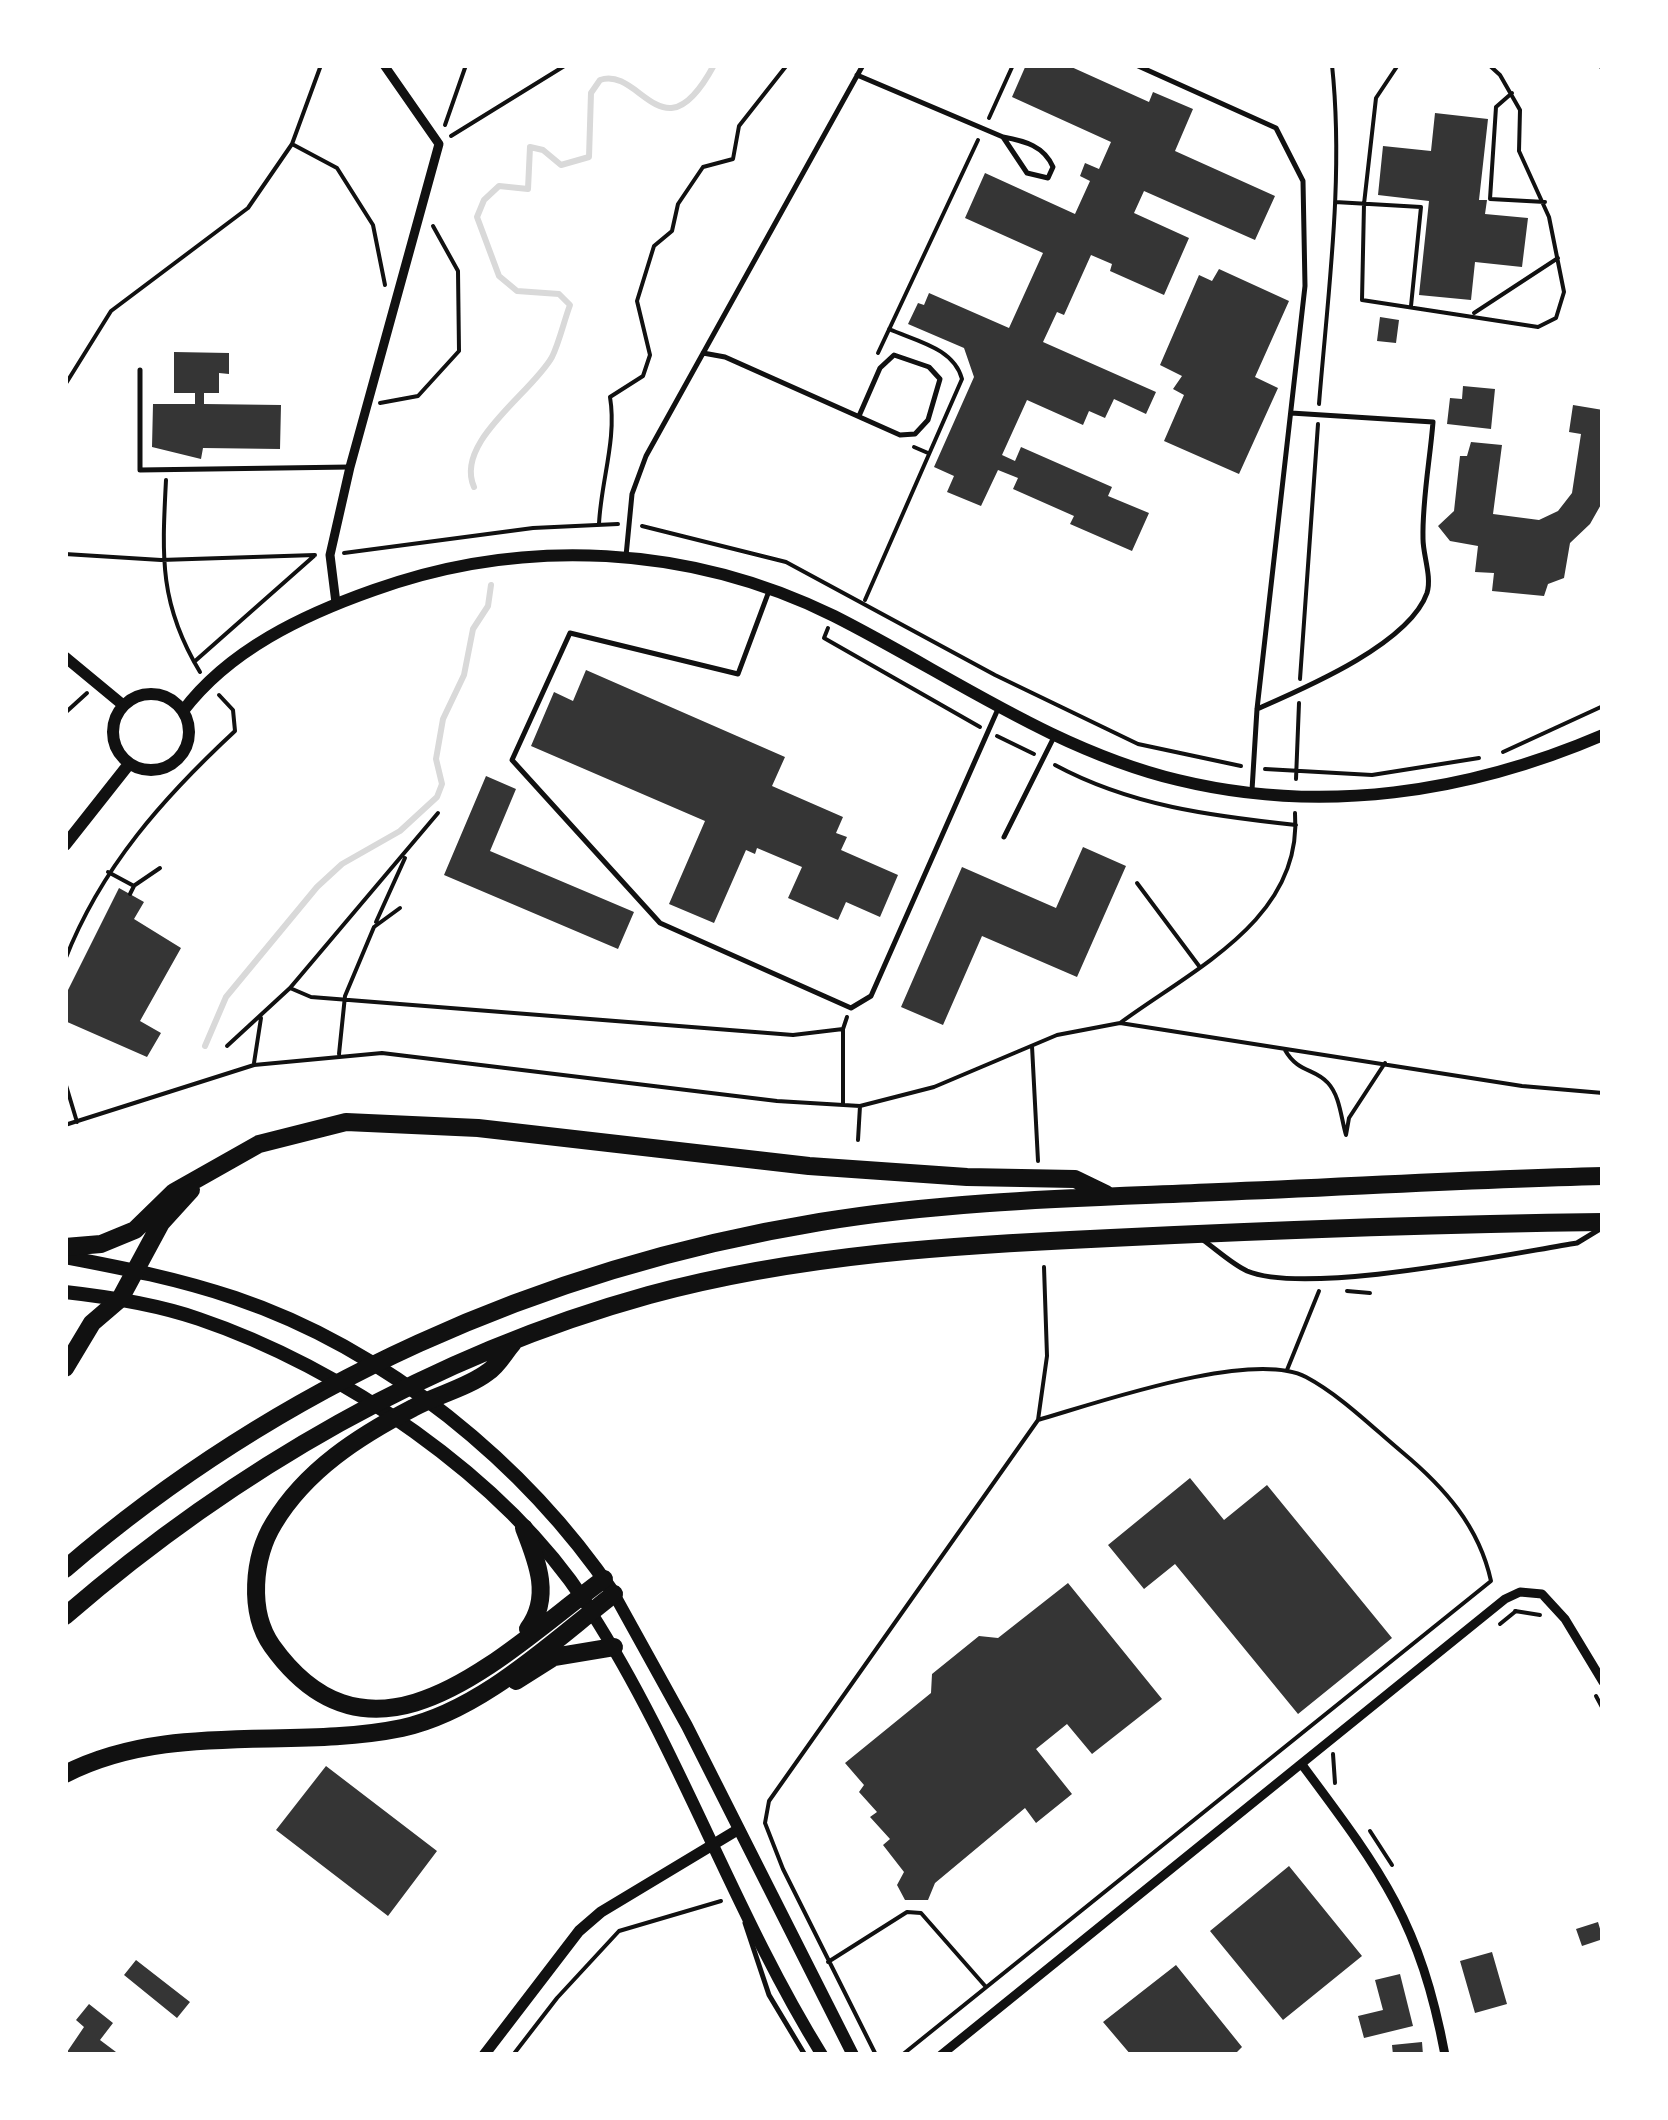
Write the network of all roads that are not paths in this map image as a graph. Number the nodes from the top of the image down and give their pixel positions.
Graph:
1 (384, 65) edge
2 (863, 65) edge
3 (1136, 65) edge
4 (856, 75) junction
5 (1004, 137) junction
6 (703, 354) junction
7 (140, 370) dead end
8 (1291, 413) junction
9 (859, 416) junction
10 (350, 466) junction
11 (626, 556) junction
12 (769, 591) junction
13 (336, 603) junction
14 (65, 657) edge
15 (122, 705) junction
16 (998, 708) junction
17 (1257, 709) junction
18 (183, 710) junction
19 (1056, 735) junction
20 (1603, 735) edge
21 (129, 764) junction
22 (1251, 793) junction
23 (1004, 837) dead end
24 (65, 846) edge
25 (1603, 1176) edge
26 (198, 1182) junction
27 (1111, 1196) junction
28 (1603, 1225) edge
29 (1194, 1234) junction
30 (65, 1247) edge
31 (65, 1257) edge
32 (138, 1270) junction
33 (65, 1292) edge
34 (120, 1299) junction
35 (516, 1338) junction
36 (65, 1368) edge
37 (524, 1528) junction
38 (65, 1569) edge
39 (609, 1587) junction
40 (586, 1604) junction
41 (65, 1616) edge
42 (519, 1641) junction
43 (614, 1648) junction
44 (1603, 1682) edge
45 (492, 1686) junction
46 (1303, 1766) junction
47 (65, 1774) edge
48 (739, 1829) junction
49 (712, 1844) junction
50 (739, 1900) junction
51 (484, 2055) edge
52 (805, 2055) edge
53 (822, 2055) edge
54 (853, 2055) edge
55 (941, 2055) edge
56 (1445, 2055) edge

1 - 10 street
2 - 4 lane
3 - 8 lane
4 - 5 lane
4 - 6 lane
5 - 5 lane
6 - 9 lane
6 - 11 lane
7 - 10 lane
8 - 17 lane
8 - 17 lane
9 - 9 lane
10 - 13 street
11 - 12 main road
11 - 13 main road
12 - 16 main road
12 - 16 lane
13 - 18 main road
14 - 15 street
15 - 18 main road
15 - 21 main road
16 - 19 main road
17 - 22 lane
18 - 21 main road
19 - 22 main road
19 - 23 lane
20 - 22 main road
21 - 24 main road
25 - 27 highway
26 - 27 highway
26 - 30 highway
26 - 32 highway
27 - 38 highway
28 - 29 highway
28 - 29 lane
29 - 35 highway
31 - 32 main road
32 - 34 highway
32 - 39 main road
33 - 34 main road
34 - 36 highway
34 - 37 main road
35 - 41 highway
35 - 42 highway
37 - 40 main road
37 - 42 highway
39 - 40 highway
39 - 48 main road
40 - 42 highway
40 - 43 main road
40 - 45 highway
43 - 45 highway
43 - 49 main road
44 - 46 street
45 - 47 highway
46 - 55 street
46 - 56 street
48 - 49 street
48 - 54 main road
49 - 50 main road
49 - 51 street
50 - 52 lane
50 - 53 main road

